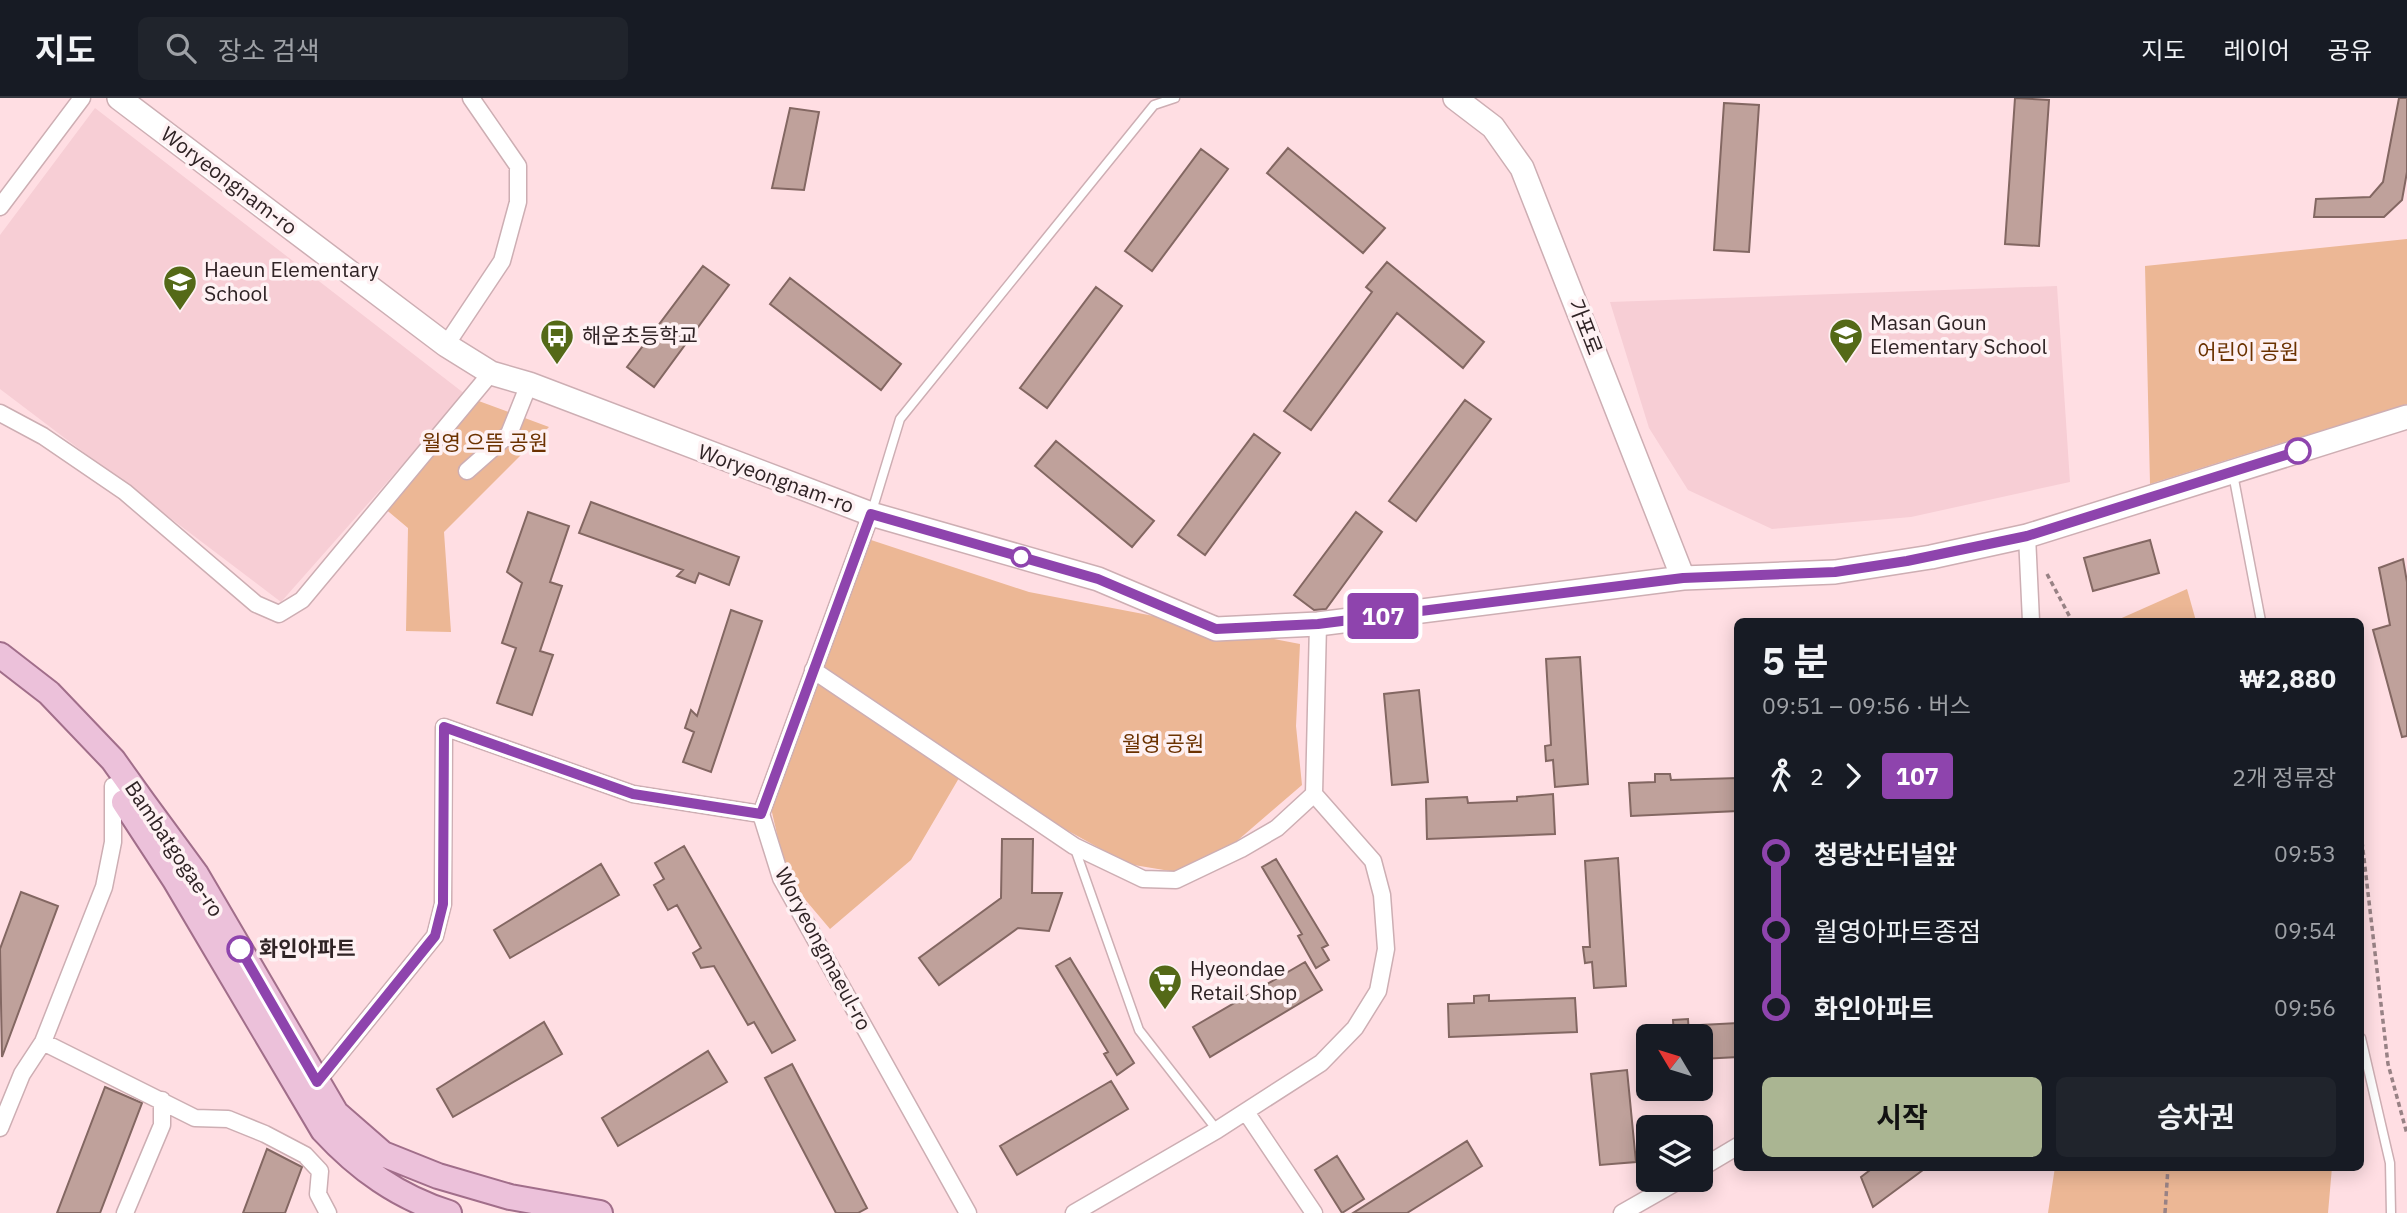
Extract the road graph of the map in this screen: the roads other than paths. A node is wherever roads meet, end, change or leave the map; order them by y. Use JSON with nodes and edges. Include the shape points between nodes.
{"nodes":[{"id":1,"x":82,"y":98,"type":"edge"},
{"id":2,"x":119,"y":98,"type":"edge"},
{"id":3,"x":471,"y":98,"type":"edge"},
{"id":4,"x":1175,"y":98,"type":"edge"},
{"id":5,"x":1455,"y":98,"type":"edge"},
{"id":6,"x":0,"y":207,"type":"edge"},
{"id":7,"x":446,"y":345,"type":"junction"},
{"id":8,"x":491,"y":373,"type":"junction"},
{"id":9,"x":529,"y":384,"type":"junction"},
{"id":10,"x":0,"y":413,"type":"edge"},
{"id":11,"x":2403,"y":415,"type":"edge"},
{"id":12,"x":467,"y":471,"type":"dead end"},
{"id":13,"x":2233,"y":471,"type":"junction"},
{"id":14,"x":871,"y":514,"type":"junction"},
{"id":15,"x":2027,"y":536,"type":"junction"},
{"id":16,"x":1683,"y":578,"type":"junction"},
{"id":17,"x":2031,"y":618,"type":"edge"},
{"id":18,"x":2260,"y":618,"type":"edge"},
{"id":19,"x":1318,"y":624,"type":"junction"},
{"id":20,"x":0,"y":655,"type":"edge"},
{"id":21,"x":0,"y":668,"type":"edge"},
{"id":22,"x":813,"y":670,"type":"junction"},
{"id":23,"x":113,"y":786,"type":"junction"},
{"id":24,"x":1314,"y":794,"type":"junction"},
{"id":25,"x":761,"y":814,"type":"junction"},
{"id":26,"x":1074,"y":846,"type":"junction"},
{"id":27,"x":43,"y":1042,"type":"junction"},
{"id":28,"x":2364,"y":1051,"type":"edge"},
{"id":29,"x":317,"y":1082,"type":"junction"},
{"id":30,"x":6,"y":1093,"type":"edge"},
{"id":31,"x":162,"y":1100,"type":"junction"},
{"id":32,"x":1246,"y":1112,"type":"junction"},
{"id":33,"x":0,"y":1128,"type":"edge"},
{"id":34,"x":1217,"y":1130,"type":"junction"},
{"id":35,"x":1734,"y":1148,"type":"edge"},
{"id":36,"x":1713,"y":1161,"type":"edge"},
{"id":37,"x":1659,"y":1192,"type":"edge"},
{"id":38,"x":125,"y":1213,"type":"edge"},
{"id":39,"x":328,"y":1213,"type":"edge"},
{"id":40,"x":449,"y":1213,"type":"edge"},
{"id":41,"x":600,"y":1213,"type":"edge"},
{"id":42,"x":968,"y":1213,"type":"edge"},
{"id":43,"x":1073,"y":1213,"type":"edge"},
{"id":44,"x":1314,"y":1213,"type":"edge"},
{"id":45,"x":1622,"y":1213,"type":"edge"},
{"id":46,"x":2391,"y":1213,"type":"edge"}],
"edges":[{"from":1,"to":6,"type":"street"},
{"from":2,"to":7,"type":"main road","name":"Woryeongnam-ro"},
{"from":3,"to":7,"type":"street","via":[[518,166],[518,202],[502,261]]},
{"from":4,"to":14,"type":"lane","via":[[1154,105],[900,419]]},
{"from":5,"to":16,"type":"main road","name":"가포로","via":[[1493,127],[1522,168]]},
{"from":7,"to":8,"type":"main road","name":"Woryeongnam-ro"},
{"from":8,"to":9,"type":"main road","name":"Woryeongnam-ro"},
{"from":8,"to":10,"type":"street","via":[[302,600],[279,614],[256,604],[125,492],[43,436]]},
{"from":9,"to":12,"type":"street","via":[[509,433]]},
{"from":9,"to":14,"type":"main road","name":"Woryeongnam-ro"},
{"from":11,"to":13,"type":"main road","name":"Woryeongnam-ro"},
{"from":13,"to":15,"type":"main road","name":"Woryeongnam-ro"},
{"from":13,"to":18,"type":"lane"},
{"from":14,"to":19,"type":"main road","name":"Woryeongnam-ro","via":[[1098,579],[1216,629]]},
{"from":14,"to":22,"type":"street"},
{"from":15,"to":16,"type":"main road","name":"Woryeongnam-ro","via":[[1835,572]]},
{"from":15,"to":17,"type":"street"},
{"from":16,"to":19,"type":"main road","name":"Woryeongnam-ro"},
{"from":19,"to":24,"type":"street"},
{"from":20,"to":29,"type":"main road","name":"Bambatgogae-ro","via":[[49,693],[120,771],[196,874]]},
{"from":21,"to":23,"type":"main road","name":"Bambatgogae-ro","via":[[66,730]]},
{"from":22,"to":25,"type":"street"},
{"from":22,"to":26,"type":"street"},
{"from":23,"to":27,"type":"street","via":[[113,842],[104,887]]},
{"from":23,"to":40,"type":"main road","name":"Bambatgogae-ro","via":[[175,880],[323,1130],[379,1181]]},
{"from":24,"to":26,"type":"street","via":[[1277,828],[1176,880],[1143,878]]},
{"from":24,"to":32,"type":"street","via":[[1373,861],[1382,895],[1386,949],[1378,991],[1355,1028],[1321,1063]]},
{"from":25,"to":29,"type":"street","via":[[633,794],[444,727],[443,904],[435,936]]},
{"from":25,"to":42,"type":"street","name":"Woryeongmaeul-ro","via":[[781,878]]},
{"from":26,"to":34,"type":"lane","via":[[1139,1030]]},
{"from":27,"to":30,"type":"street"},
{"from":27,"to":31,"type":"street"},
{"from":28,"to":46,"type":"lane","via":[[2390,1163]]},
{"from":29,"to":41,"type":"main road","name":"Bambatgogae-ro","via":[[337,1113],[383,1154],[510,1197]]},
{"from":30,"to":33,"type":"street"},
{"from":31,"to":38,"type":"street","via":[[162,1125]]},
{"from":31,"to":39,"type":"street","via":[[195,1118],[228,1119],[305,1155],[320,1171],[318,1194]]},
{"from":32,"to":34,"type":"street"},
{"from":32,"to":44,"type":"street"},
{"from":34,"to":43,"type":"street"},
{"from":35,"to":36,"type":"street"},
{"from":37,"to":45,"type":"street"}]}
